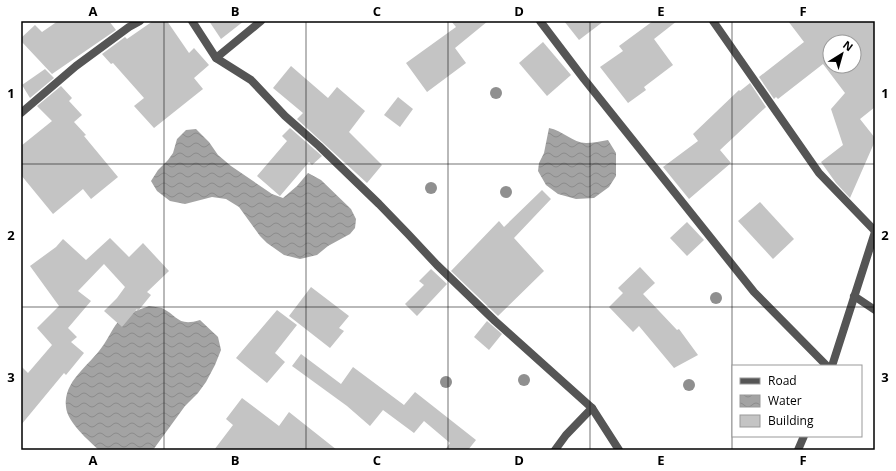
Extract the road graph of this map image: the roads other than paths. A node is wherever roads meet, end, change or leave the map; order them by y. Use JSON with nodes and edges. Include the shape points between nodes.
{"nodes":[{"id":1,"x":140,"y":21,"type":"edge"},
{"id":2,"x":192,"y":21,"type":"edge"},
{"id":3,"x":261,"y":21,"type":"edge"},
{"id":4,"x":540,"y":21,"type":"edge"},
{"id":5,"x":713,"y":21,"type":"edge"},
{"id":6,"x":216,"y":58,"type":"junction"},
{"id":7,"x":21,"y":113,"type":"edge"},
{"id":8,"x":875,"y":232,"type":"edge"},
{"id":9,"x":854,"y":296,"type":"junction"},
{"id":10,"x":875,"y":310,"type":"edge"},
{"id":11,"x":826,"y":365,"type":"edge"},
{"id":12,"x":832,"y":365,"type":"edge"},
{"id":13,"x":592,"y":408,"type":"junction"},
{"id":14,"x":804,"y":437,"type":"edge"},
{"id":15,"x":555,"y":450,"type":"edge"},
{"id":16,"x":619,"y":450,"type":"edge"},
{"id":17,"x":798,"y":450,"type":"edge"}],
"edges":[{"from":1,"to":7,"type":"street","via":[[76,66]]},
{"from":2,"to":6,"type":"street"},
{"from":3,"to":6,"type":"street"},
{"from":4,"to":11,"type":"street","via":[[754,292]]},
{"from":5,"to":8,"type":"street","via":[[819,173]]},
{"from":6,"to":13,"type":"street","via":[[251,80],[285,116],[379,204],[436,265]]},
{"from":8,"to":9,"type":"street"},
{"from":9,"to":10,"type":"street"},
{"from":9,"to":12,"type":"street"},
{"from":13,"to":15,"type":"street"},
{"from":13,"to":16,"type":"street"},
{"from":14,"to":17,"type":"street"}]}
